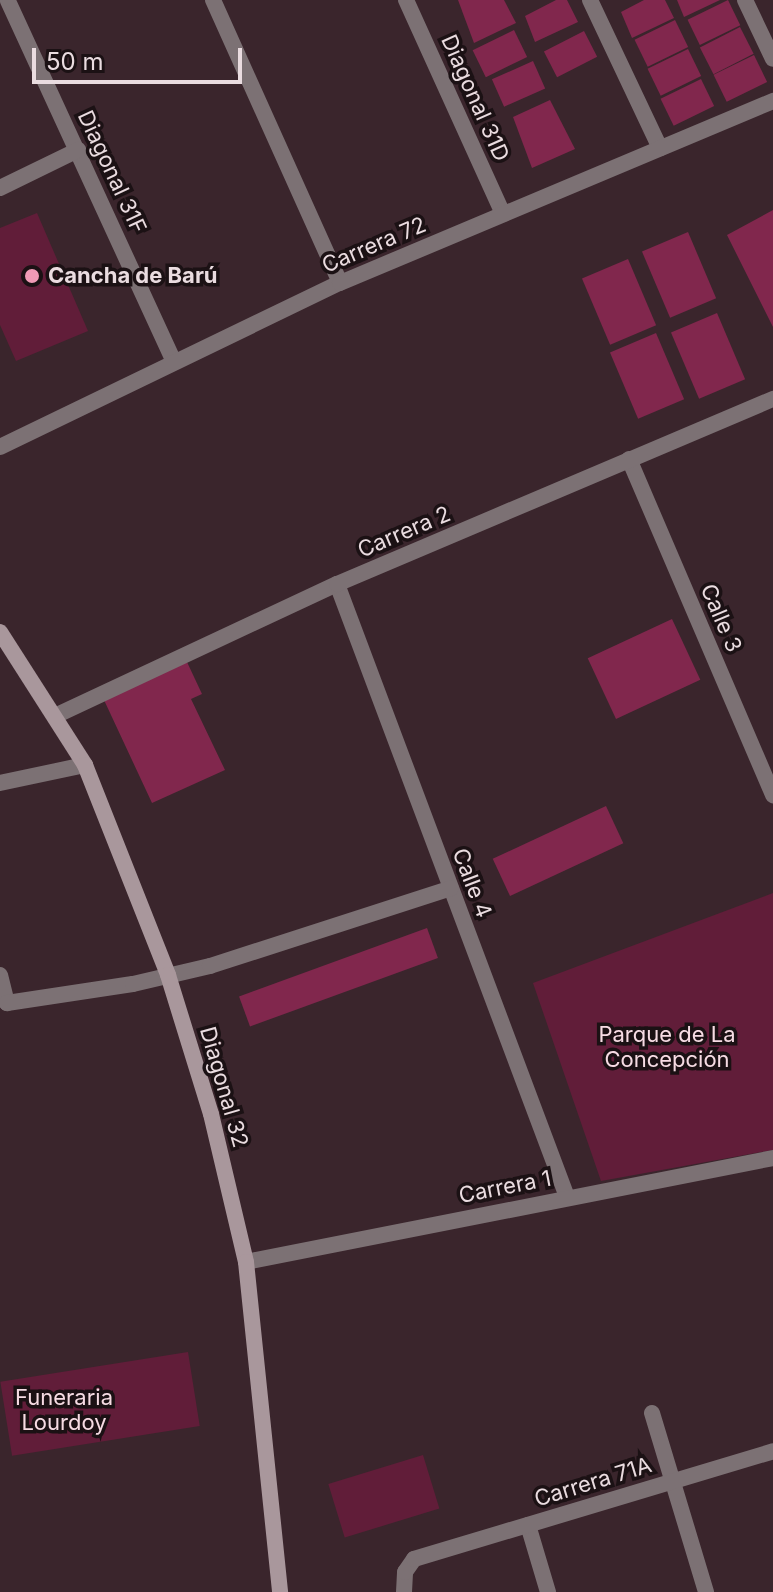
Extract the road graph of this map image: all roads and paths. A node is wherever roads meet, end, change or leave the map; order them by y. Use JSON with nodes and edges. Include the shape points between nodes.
{"nodes":[{"id":1,"x":8,"y":0,"type":"edge"},
{"id":2,"x":213,"y":0,"type":"edge"},
{"id":3,"x":406,"y":0,"type":"edge"},
{"id":4,"x":590,"y":0,"type":"edge"},
{"id":5,"x":745,"y":0,"type":"edge"},
{"id":6,"x":0,"y":4,"type":"edge"},
{"id":7,"x":773,"y":59,"type":"edge"},
{"id":8,"x":773,"y":101,"type":"edge"},
{"id":9,"x":660,"y":148,"type":"junction"},
{"id":10,"x":78,"y":150,"type":"junction"},
{"id":11,"x":0,"y":188,"type":"edge"},
{"id":12,"x":503,"y":214,"type":"junction"},
{"id":13,"x":340,"y":283,"type":"junction"},
{"id":14,"x":174,"y":362,"type":"junction"},
{"id":15,"x":773,"y":399,"type":"edge"},
{"id":16,"x":0,"y":447,"type":"edge"},
{"id":17,"x":629,"y":459,"type":"junction"},
{"id":18,"x":337,"y":584,"type":"junction"},
{"id":19,"x":0,"y":632,"type":"edge"},
{"id":20,"x":57,"y":715,"type":"junction"},
{"id":21,"x":85,"y":765,"type":"junction"},
{"id":22,"x":0,"y":783,"type":"edge"},
{"id":23,"x":773,"y":795,"type":"edge"},
{"id":24,"x":451,"y":888,"type":"junction"},
{"id":25,"x":0,"y":975,"type":"edge"},
{"id":26,"x":168,"y":975,"type":"junction"},
{"id":27,"x":4,"y":1004,"type":"edge"},
{"id":28,"x":773,"y":1158,"type":"edge"},
{"id":29,"x":567,"y":1197,"type":"junction"},
{"id":30,"x":246,"y":1262,"type":"junction"},
{"id":31,"x":652,"y":1413,"type":"dead end"},
{"id":32,"x":773,"y":1451,"type":"edge"},
{"id":33,"x":672,"y":1481,"type":"junction"},
{"id":34,"x":528,"y":1525,"type":"junction"},
{"id":35,"x":280,"y":1592,"type":"edge"},
{"id":36,"x":404,"y":1592,"type":"edge"},
{"id":37,"x":548,"y":1592,"type":"edge"},
{"id":38,"x":706,"y":1592,"type":"edge"}],
"edges":[{"from":1,"to":6,"type":"street"},
{"from":1,"to":10,"type":"street","name":"Diagonal 31F"},
{"from":2,"to":13,"type":"street"},
{"from":3,"to":12,"type":"street","name":"Diagonal 31D"},
{"from":4,"to":9,"type":"street"},
{"from":5,"to":7,"type":"street"},
{"from":8,"to":9,"type":"street","name":"Carrera 72"},
{"from":9,"to":12,"type":"street","name":"Carrera 72"},
{"from":10,"to":11,"type":"street"},
{"from":10,"to":14,"type":"street","name":"Diagonal 31F"},
{"from":12,"to":13,"type":"street","name":"Carrera 72"},
{"from":13,"to":14,"type":"street","name":"Carrera 72"},
{"from":14,"to":16,"type":"street","name":"Carrera 72"},
{"from":15,"to":17,"type":"street","name":"Carrera 2"},
{"from":17,"to":18,"type":"street","name":"Carrera 2"},
{"from":17,"to":23,"type":"street","name":"Calle 3"},
{"from":18,"to":20,"type":"street","name":"Carrera 2"},
{"from":18,"to":24,"type":"street","name":"Calle 4"},
{"from":19,"to":20,"type":"street","name":"Diagonal 32"},
{"from":20,"to":21,"type":"street","name":"Diagonal 32"},
{"from":21,"to":22,"type":"street"},
{"from":21,"to":26,"type":"street","name":"Diagonal 32"},
{"from":24,"to":26,"type":"street"},
{"from":24,"to":29,"type":"street","name":"Calle 4"},
{"from":25,"to":27,"type":"street"},
{"from":26,"to":27,"type":"street"},
{"from":26,"to":30,"type":"street","name":"Diagonal 32","via":[[211,1114]]},
{"from":28,"to":29,"type":"street","name":"Carrera 1"},
{"from":29,"to":30,"type":"street","name":"Carrera 1"},
{"from":30,"to":35,"type":"street","name":"Diagonal 32"},
{"from":31,"to":33,"type":"street"},
{"from":32,"to":33,"type":"street","name":"Carrera 71A"},
{"from":33,"to":34,"type":"street","name":"Carrera 71A"},
{"from":33,"to":38,"type":"street"},
{"from":34,"to":36,"type":"street","name":"Carrera 71A","via":[[426,1554],[408,1565]]},
{"from":34,"to":37,"type":"street"}]}
